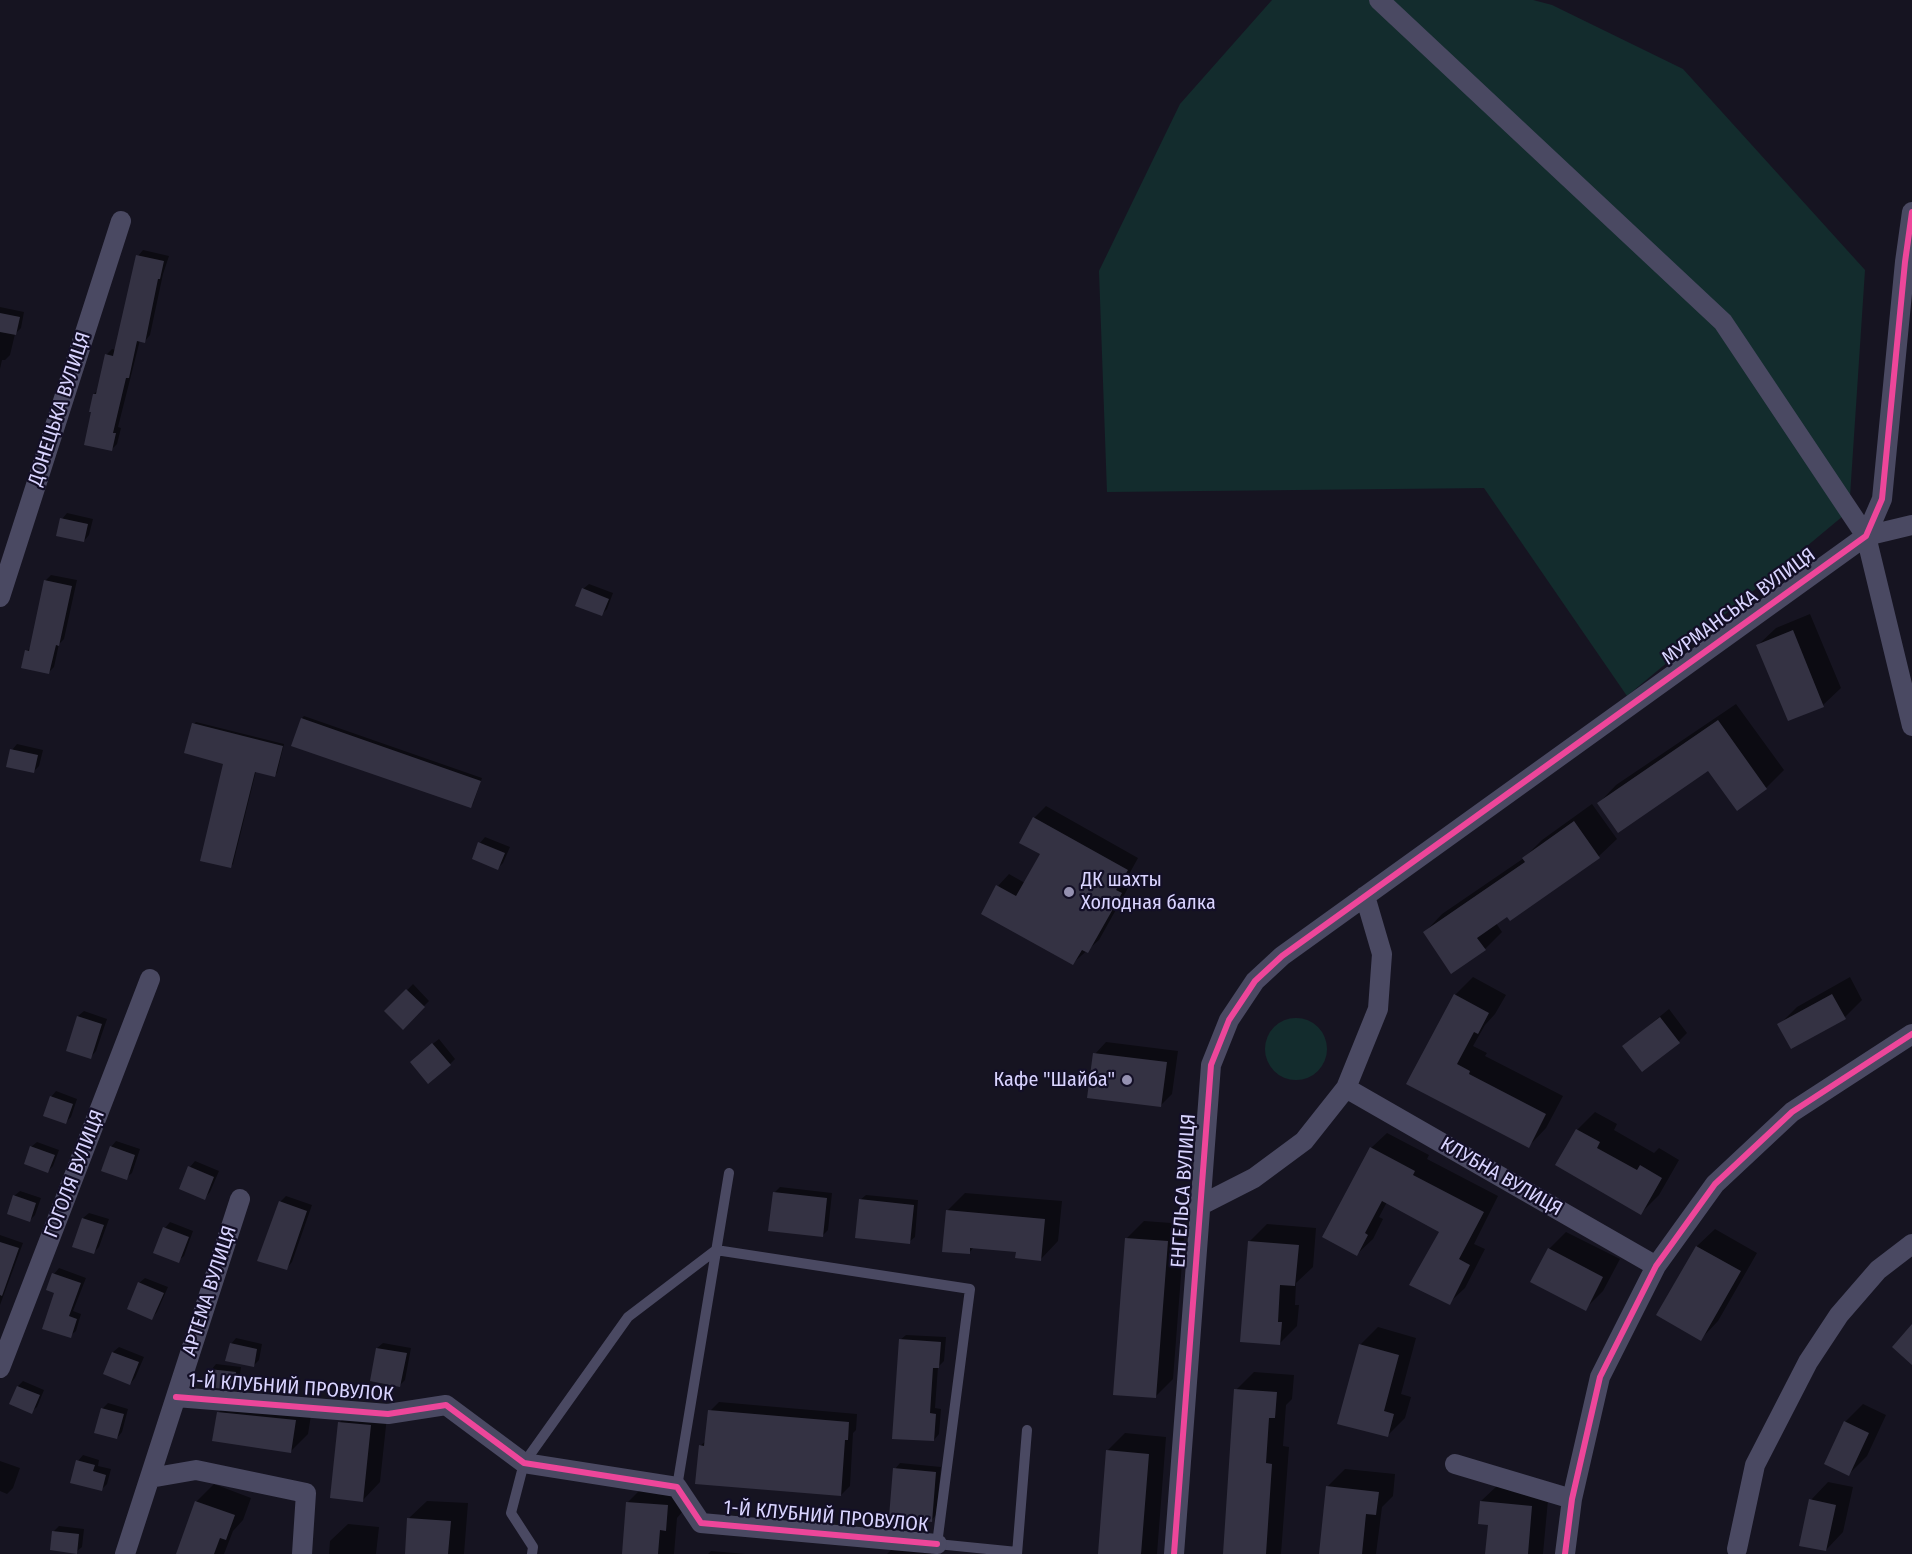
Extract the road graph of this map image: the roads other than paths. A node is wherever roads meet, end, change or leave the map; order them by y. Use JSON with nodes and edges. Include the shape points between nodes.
{"nodes":[{"id":1,"x":1379,"y":0,"type":"edge"},
{"id":2,"x":1912,"y":212,"type":"edge"},
{"id":3,"x":121,"y":221,"type":"dead end"},
{"id":4,"x":1908,"y":263,"type":"edge"},
{"id":5,"x":1912,"y":525,"type":"edge"},
{"id":6,"x":1866,"y":536,"type":"junction"},
{"id":7,"x":0,"y":597,"type":"edge"},
{"id":8,"x":1912,"y":726,"type":"edge"},
{"id":9,"x":1365,"y":896,"type":"junction"},
{"id":10,"x":150,"y":979,"type":"dead end"},
{"id":11,"x":1912,"y":1034,"type":"edge"},
{"id":12,"x":1346,"y":1088,"type":"junction"},
{"id":13,"x":729,"y":1173,"type":"dead end"},
{"id":14,"x":240,"y":1199,"type":"dead end"},
{"id":15,"x":1199,"y":1206,"type":"junction"},
{"id":16,"x":1912,"y":1244,"type":"edge"},
{"id":17,"x":716,"y":1250,"type":"junction"},
{"id":18,"x":1656,"y":1266,"type":"junction"},
{"id":19,"x":0,"y":1368,"type":"edge"},
{"id":20,"x":176,"y":1397,"type":"junction"},
{"id":21,"x":1027,"y":1430,"type":"dead end"},
{"id":22,"x":524,"y":1463,"type":"junction"},
{"id":23,"x":1455,"y":1464,"type":"dead end"},
{"id":24,"x":150,"y":1478,"type":"junction"},
{"id":25,"x":677,"y":1487,"type":"junction"},
{"id":26,"x":1572,"y":1499,"type":"junction"},
{"id":27,"x":937,"y":1544,"type":"junction"},
{"id":28,"x":1737,"y":1549,"type":"dead end"},
{"id":29,"x":1017,"y":1553,"type":"edge"},
{"id":30,"x":125,"y":1554,"type":"edge"},
{"id":31,"x":302,"y":1554,"type":"edge"},
{"id":32,"x":532,"y":1554,"type":"edge"},
{"id":33,"x":1174,"y":1554,"type":"edge"},
{"id":34,"x":1565,"y":1554,"type":"edge"}],
"edges":[{"from":1,"to":6,"type":"street","via":[[1723,322]]},
{"from":2,"to":4,"type":"street"},
{"from":3,"to":7,"type":"street","name":"ДОНЕЦЬКА ВУЛИЦЯ"},
{"from":4,"to":6,"type":"street","via":[[1882,499]]},
{"from":5,"to":6,"type":"street"},
{"from":6,"to":8,"type":"street"},
{"from":6,"to":9,"type":"street","name":"МУРМАНСЬКА ВУЛИЦЯ"},
{"from":9,"to":12,"type":"street","via":[[1382,954],[1378,1009]]},
{"from":9,"to":15,"type":"street","name":"ЕНГЕЛЬСА ВУЛИЦЯ","via":[[1282,956],[1256,981],[1229,1020],[1210,1065]]},
{"from":10,"to":19,"type":"street","name":"ГОГОЛЯ ВУЛИЦЯ"},
{"from":11,"to":18,"type":"street","via":[[1792,1112],[1715,1184]]},
{"from":12,"to":15,"type":"street","via":[[1304,1141],[1254,1178]]},
{"from":12,"to":18,"type":"street","name":"КЛУБНА ВУЛИЦЯ"},
{"from":13,"to":17,"type":"lane"},
{"from":14,"to":20,"type":"street","name":"АРТЕМА ВУЛИЦЯ"},
{"from":15,"to":33,"type":"street","name":"ЕНГЕЛЬСА ВУЛИЦЯ"},
{"from":16,"to":28,"type":"street","via":[[1862,1288],[1808,1362],[1755,1465]]},
{"from":17,"to":22,"type":"lane","via":[[628,1317]]},
{"from":17,"to":25,"type":"lane"},
{"from":17,"to":27,"type":"lane","via":[[970,1289]]},
{"from":18,"to":26,"type":"street","via":[[1600,1377]]},
{"from":20,"to":22,"type":"street","name":"1-Й КЛУБНИЙ ПРОВУЛОК","via":[[388,1414],[446,1405]]},
{"from":20,"to":24,"type":"street","name":"АРТЕМА ВУЛИЦЯ"},
{"from":21,"to":29,"type":"lane"},
{"from":22,"to":25,"type":"street","name":"1-Й КЛУБНИЙ ПРОВУЛОК"},
{"from":22,"to":32,"type":"lane","via":[[511,1514],[533,1547]]},
{"from":23,"to":26,"type":"street"},
{"from":24,"to":30,"type":"street","name":"АРТЕМА ВУЛИЦЯ"},
{"from":24,"to":31,"type":"street","via":[[196,1470],[306,1493]]},
{"from":25,"to":27,"type":"street","name":"1-Й КЛУБНИЙ ПРОВУЛОК","via":[[701,1522]]},
{"from":26,"to":34,"type":"street"},
{"from":27,"to":29,"type":"lane"}]}
